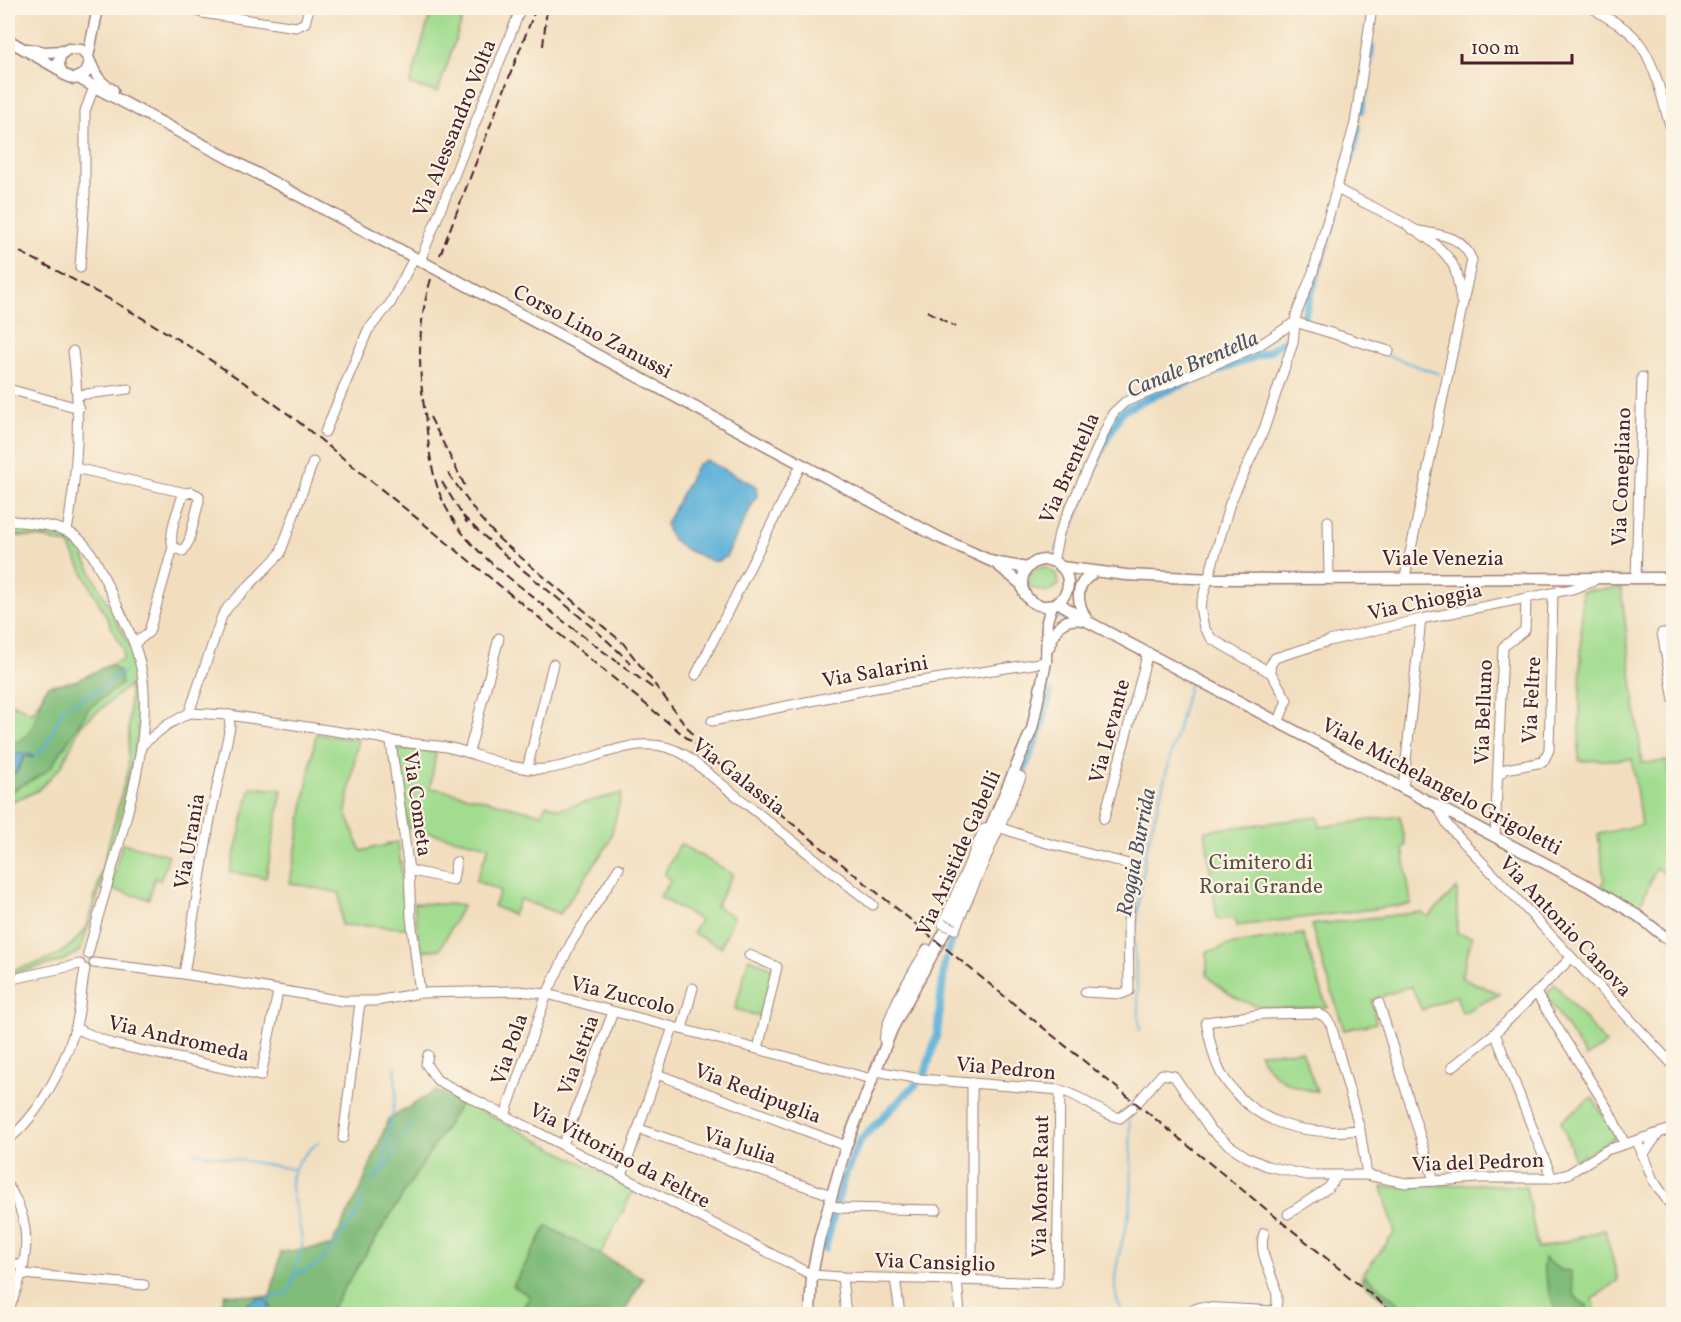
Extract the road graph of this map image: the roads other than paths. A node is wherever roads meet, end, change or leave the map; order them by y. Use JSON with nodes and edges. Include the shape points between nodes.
{"nodes":[{"id":1,"x":192,"y":8,"type":"edge"},
{"id":2,"x":309,"y":8,"type":"edge"},
{"id":3,"x":521,"y":8,"type":"edge"},
{"id":4,"x":1372,"y":8,"type":"edge"},
{"id":5,"x":1593,"y":8,"type":"edge"},
{"id":6,"x":97,"y":11,"type":"edge"},
{"id":7,"x":8,"y":40,"type":"edge"},
{"id":8,"x":21,"y":48,"type":"junction"},
{"id":9,"x":68,"y":49,"type":"junction"},
{"id":10,"x":89,"y":60,"type":"junction"},
{"id":11,"x":60,"y":70,"type":"junction"},
{"id":12,"x":78,"y":78,"type":"junction"},
{"id":13,"x":94,"y":87,"type":"junction"},
{"id":14,"x":176,"y":131,"type":"junction"},
{"id":15,"x":1674,"y":137,"type":"edge"},
{"id":16,"x":1337,"y":189,"type":"junction"},
{"id":17,"x":1412,"y":229,"type":"junction"},
{"id":18,"x":1442,"y":236,"type":"junction"},
{"id":19,"x":1437,"y":246,"type":"junction"},
{"id":20,"x":417,"y":260,"type":"junction"},
{"id":21,"x":80,"y":268,"type":"dead end"},
{"id":22,"x":1461,"y":304,"type":"junction"},
{"id":23,"x":1300,"y":324,"type":"junction"},
{"id":24,"x":73,"y":351,"type":"dead end"},
{"id":25,"x":1389,"y":351,"type":"dead end"},
{"id":26,"x":1642,"y":377,"type":"dead end"},
{"id":27,"x":8,"y":389,"type":"edge"},
{"id":28,"x":128,"y":389,"type":"dead end"},
{"id":29,"x":78,"y":395,"type":"junction"},
{"id":30,"x":79,"y":408,"type":"junction"},
{"id":31,"x":325,"y":432,"type":"dead end"},
{"id":32,"x":313,"y":462,"type":"dead end"},
{"id":33,"x":801,"y":465,"type":"junction"},
{"id":34,"x":75,"y":468,"type":"junction"},
{"id":35,"x":186,"y":493,"type":"junction"},
{"id":36,"x":8,"y":520,"type":"edge"},
{"id":37,"x":1328,"y":521,"type":"dead end"},
{"id":38,"x":67,"y":531,"type":"junction"},
{"id":39,"x":173,"y":547,"type":"junction"},
{"id":40,"x":993,"y":562,"type":"junction"},
{"id":41,"x":1057,"y":565,"type":"junction"},
{"id":42,"x":1027,"y":568,"type":"junction"},
{"id":43,"x":1112,"y":573,"type":"junction"},
{"id":44,"x":1091,"y":575,"type":"junction"},
{"id":45,"x":1405,"y":577,"type":"junction"},
{"id":46,"x":1598,"y":577,"type":"junction"},
{"id":47,"x":1211,"y":578,"type":"junction"},
{"id":48,"x":1329,"y":578,"type":"junction"},
{"id":49,"x":1636,"y":578,"type":"junction"},
{"id":50,"x":1674,"y":578,"type":"edge"},
{"id":51,"x":1022,"y":585,"type":"junction"},
{"id":52,"x":1067,"y":588,"type":"junction"},
{"id":53,"x":1553,"y":593,"type":"junction"},
{"id":54,"x":1526,"y":599,"type":"junction"},
{"id":55,"x":1055,"y":603,"type":"junction"},
{"id":56,"x":1034,"y":604,"type":"junction"},
{"id":57,"x":1421,"y":619,"type":"junction"},
{"id":58,"x":1087,"y":620,"type":"junction"},
{"id":59,"x":1046,"y":633,"type":"junction"},
{"id":60,"x":1674,"y":634,"type":"edge"},
{"id":61,"x":500,"y":638,"type":"dead end"},
{"id":62,"x":135,"y":643,"type":"junction"},
{"id":63,"x":1148,"y":652,"type":"junction"},
{"id":64,"x":1046,"y":659,"type":"junction"},
{"id":65,"x":553,"y":664,"type":"dead end"},
{"id":66,"x":1271,"y":673,"type":"junction"},
{"id":67,"x":696,"y":675,"type":"dead end"},
{"id":68,"x":1674,"y":700,"type":"edge"},
{"id":69,"x":189,"y":713,"type":"junction"},
{"id":70,"x":229,"y":715,"type":"junction"},
{"id":71,"x":712,"y":721,"type":"dead end"},
{"id":72,"x":1279,"y":722,"type":"junction"},
{"id":73,"x":391,"y":743,"type":"junction"},
{"id":74,"x":142,"y":745,"type":"junction"},
{"id":75,"x":469,"y":752,"type":"junction"},
{"id":76,"x":527,"y":769,"type":"junction"},
{"id":77,"x":1499,"y":775,"type":"junction"},
{"id":78,"x":1403,"y":789,"type":"junction"},
{"id":79,"x":1437,"y":806,"type":"junction"},
{"id":80,"x":1104,"y":819,"type":"dead end"},
{"id":81,"x":994,"y":829,"type":"junction"},
{"id":82,"x":1495,"y":837,"type":"junction"},
{"id":83,"x":456,"y":862,"type":"dead end"},
{"id":84,"x":619,"y":868,"type":"dead end"},
{"id":85,"x":409,"y":870,"type":"junction"},
{"id":86,"x":873,"y":905,"type":"dead end"},
{"id":87,"x":1674,"y":944,"type":"edge"},
{"id":88,"x":927,"y":949,"type":"dead end"},
{"id":89,"x":749,"y":955,"type":"dead end"},
{"id":90,"x":1571,"y":958,"type":"junction"},
{"id":91,"x":91,"y":959,"type":"junction"},
{"id":92,"x":82,"y":967,"type":"junction"},
{"id":93,"x":184,"y":974,"type":"junction"},
{"id":94,"x":8,"y":980,"type":"edge"},
{"id":95,"x":693,"y":988,"type":"dead end"},
{"id":96,"x":278,"y":992,"type":"junction"},
{"id":97,"x":1085,"y":992,"type":"dead end"},
{"id":98,"x":420,"y":993,"type":"junction"},
{"id":99,"x":1536,"y":993,"type":"junction"},
{"id":100,"x":547,"y":994,"type":"junction"},
{"id":101,"x":360,"y":1002,"type":"junction"},
{"id":102,"x":1379,"y":1003,"type":"dead end"},
{"id":103,"x":613,"y":1012,"type":"junction"},
{"id":104,"x":75,"y":1028,"type":"junction"},
{"id":105,"x":677,"y":1028,"type":"junction"},
{"id":106,"x":1494,"y":1033,"type":"junction"},
{"id":107,"x":758,"y":1049,"type":"junction"},
{"id":108,"x":428,"y":1055,"type":"dead end"},
{"id":109,"x":881,"y":1057,"type":"junction"},
{"id":110,"x":1674,"y":1066,"type":"edge"},
{"id":111,"x":1452,"y":1067,"type":"dead end"},
{"id":112,"x":657,"y":1074,"type":"junction"},
{"id":113,"x":874,"y":1075,"type":"junction"},
{"id":114,"x":972,"y":1083,"type":"junction"},
{"id":115,"x":1060,"y":1090,"type":"junction"},
{"id":116,"x":506,"y":1115,"type":"junction"},
{"id":117,"x":1674,"y":1128,"type":"edge"},
{"id":118,"x":639,"y":1129,"type":"junction"},
{"id":119,"x":1360,"y":1130,"type":"junction"},
{"id":120,"x":1659,"y":1133,"type":"junction"},
{"id":121,"x":343,"y":1138,"type":"dead end"},
{"id":122,"x":8,"y":1140,"type":"edge"},
{"id":123,"x":1636,"y":1141,"type":"junction"},
{"id":124,"x":1625,"y":1144,"type":"junction"},
{"id":125,"x":564,"y":1145,"type":"junction"},
{"id":126,"x":846,"y":1146,"type":"junction"},
{"id":127,"x":1642,"y":1156,"type":"junction"},
{"id":128,"x":1338,"y":1174,"type":"junction"},
{"id":129,"x":1367,"y":1175,"type":"junction"},
{"id":130,"x":622,"y":1176,"type":"junction"},
{"id":131,"x":1552,"y":1178,"type":"junction"},
{"id":132,"x":1434,"y":1181,"type":"junction"},
{"id":133,"x":8,"y":1186,"type":"edge"},
{"id":134,"x":833,"y":1204,"type":"junction"},
{"id":135,"x":937,"y":1210,"type":"dead end"},
{"id":136,"x":1674,"y":1210,"type":"edge"},
{"id":137,"x":1287,"y":1214,"type":"dead end"},
{"id":138,"x":1264,"y":1233,"type":"dead end"},
{"id":139,"x":8,"y":1262,"type":"edge"},
{"id":140,"x":24,"y":1270,"type":"junction"},
{"id":141,"x":812,"y":1275,"type":"junction"},
{"id":142,"x":842,"y":1277,"type":"junction"},
{"id":143,"x":895,"y":1278,"type":"junction"},
{"id":144,"x":957,"y":1279,"type":"junction"},
{"id":145,"x":972,"y":1280,"type":"junction"},
{"id":146,"x":1057,"y":1283,"type":"joint"},
{"id":147,"x":144,"y":1285,"type":"dead end"},
{"id":148,"x":8,"y":1311,"type":"edge"},
{"id":149,"x":810,"y":1314,"type":"edge"},
{"id":150,"x":846,"y":1314,"type":"edge"},
{"id":151,"x":900,"y":1314,"type":"edge"},
{"id":152,"x":960,"y":1314,"type":"edge"},
{"id":153,"x":1180,"y":1314,"type":"edge"}],
"edges":[{"from":1,"to":2,"type":"street","via":[[202,13],[297,27],[305,23]]},
{"from":3,"to":20,"type":"street","name":"Via Alessandro Volta"},
{"from":4,"to":16,"type":"street","via":[[1356,121]]},
{"from":5,"to":15,"type":"street","via":[[1639,43]]},
{"from":6,"to":9,"type":"main road","via":[[84,36]]},
{"from":6,"to":10,"type":"main road"},
{"from":7,"to":8,"type":"main road"},
{"from":8,"to":9,"type":"main road","via":[[44,52]]},
{"from":8,"to":11,"type":"main road"},
{"from":9,"to":10,"type":"main road","via":[[81,50]]},
{"from":9,"to":11,"type":"main road","via":[[59,58]]},
{"from":10,"to":12,"type":"main road","via":[[86,73]]},
{"from":10,"to":14,"type":"main road","name":"Corso Lino Zanussi","via":[[98,81]]},
{"from":11,"to":12,"type":"main road","via":[[66,76]]},
{"from":12,"to":13,"type":"main road","name":"Corso Lino Zanussi"},
{"from":13,"to":14,"type":"main road","name":"Corso Lino Zanussi"},
{"from":13,"to":21,"type":"street","via":[[85,111]]},
{"from":14,"to":20,"type":"main road","name":"Corso Lino Zanussi"},
{"from":16,"to":17,"type":"street"},
{"from":16,"to":23,"type":"street"},
{"from":17,"to":18,"type":"street"},
{"from":17,"to":19,"type":"street"},
{"from":18,"to":19,"type":"street"},
{"from":18,"to":22,"type":"street","via":[[1466,245],[1472,260]]},
{"from":19,"to":22,"type":"street","via":[[1453,266]]},
{"from":20,"to":31,"type":"street","name":"Via Alessandro Volta","via":[[390,304],[368,330]]},
{"from":20,"to":33,"type":"main road","name":"Corso Lino Zanussi"},
{"from":22,"to":45,"type":"street"},
{"from":23,"to":25,"type":"street"},
{"from":23,"to":41,"type":"street","name":"Via Brentella","via":[[1125,402],[1113,413],[1059,532]]},
{"from":23,"to":47,"type":"street","via":[[1263,432],[1230,503]]},
{"from":24,"to":29,"type":"street"},
{"from":26,"to":49,"type":"street","name":"Via Conegliano"},
{"from":27,"to":30,"type":"street"},
{"from":28,"to":29,"type":"street"},
{"from":29,"to":30,"type":"street"},
{"from":30,"to":34,"type":"street"},
{"from":32,"to":69,"type":"street","via":[[280,554],[222,616]]},
{"from":33,"to":40,"type":"main road","name":"Corso Lino Zanussi"},
{"from":33,"to":67,"type":"street"},
{"from":34,"to":35,"type":"street"},
{"from":34,"to":38,"type":"street"},
{"from":35,"to":39,"type":"street","via":[[178,510]]},
{"from":35,"to":39,"type":"street","via":[[199,496],[198,507],[187,548],[183,551]]},
{"from":36,"to":38,"type":"street"},
{"from":37,"to":48,"type":"street"},
{"from":38,"to":62,"type":"street","via":[[79,538],[92,556]]},
{"from":39,"to":62,"type":"street","via":[[149,632]]},
{"from":40,"to":42,"type":"main road","name":"Corso Lino Zanussi"},
{"from":40,"to":51,"type":"main road","name":"Corso Lino Zanussi"},
{"from":41,"to":42,"type":"main road","via":[[1042,561]]},
{"from":41,"to":43,"type":"main road"},
{"from":41,"to":52,"type":"main road"},
{"from":42,"to":51,"type":"main road"},
{"from":43,"to":44,"type":"main road"},
{"from":43,"to":47,"type":"main road","name":"Viale Venezia"},
{"from":44,"to":52,"type":"main road"},
{"from":44,"to":58,"type":"main road","via":[[1082,581],[1078,593]]},
{"from":45,"to":46,"type":"main road","name":"Viale Venezia"},
{"from":45,"to":48,"type":"main road","name":"Viale Venezia"},
{"from":46,"to":49,"type":"main road","name":"Viale Venezia"},
{"from":46,"to":53,"type":"street","name":"Via Chioggia"},
{"from":47,"to":48,"type":"main road","name":"Viale Venezia"},
{"from":47,"to":66,"type":"street","via":[[1200,607],[1204,628],[1212,639]]},
{"from":49,"to":50,"type":"main road","name":"Viale Venezia"},
{"from":51,"to":56,"type":"main road"},
{"from":52,"to":55,"type":"main road"},
{"from":52,"to":58,"type":"main road","via":[[1074,606]]},
{"from":53,"to":54,"type":"street","name":"Via Chioggia"},
{"from":53,"to":77,"type":"street","name":"Via Feltre","via":[[1549,750],[1543,762],[1506,769]]},
{"from":54,"to":57,"type":"street","name":"Via Chioggia"},
{"from":54,"to":77,"type":"street","name":"Via Belluno","via":[[1525,630],[1503,646]]},
{"from":55,"to":56,"type":"main road"},
{"from":55,"to":58,"type":"main road"},
{"from":55,"to":59,"type":"main road","name":"Via Aristide Gabelli"},
{"from":56,"to":59,"type":"main road","name":"Via Aristide Gabelli"},
{"from":57,"to":66,"type":"street","name":"Via Chioggia","via":[[1275,658]]},
{"from":57,"to":78,"type":"street"},
{"from":58,"to":63,"type":"main road"},
{"from":58,"to":64,"type":"main road","name":"Via Aristide Gabelli","via":[[1063,622],[1052,637]]},
{"from":59,"to":64,"type":"main road","name":"Via Aristide Gabelli"},
{"from":60,"to":68,"type":"street","via":[[1662,633]]},
{"from":61,"to":75,"type":"street"},
{"from":62,"to":74,"type":"street","via":[[142,671]]},
{"from":63,"to":72,"type":"main road","name":"Viale Michelangelo Grigoletti"},
{"from":63,"to":80,"type":"street","name":"Via Levante"},
{"from":64,"to":71,"type":"street","name":"Via Salarini"},
{"from":64,"to":81,"type":"main road","name":"Via Aristide Gabelli","via":[[1032,729]]},
{"from":65,"to":76,"type":"street"},
{"from":66,"to":72,"type":"street","via":[[1287,700]]},
{"from":69,"to":70,"type":"street","name":"Via Galassia"},
{"from":69,"to":74,"type":"street","via":[[167,724]]},
{"from":70,"to":73,"type":"street","name":"Via Galassia","via":[[380,738]]},
{"from":70,"to":93,"type":"street","name":"Via Urania","via":[[230,727]]},
{"from":72,"to":78,"type":"main road","name":"Viale Michelangelo Grigoletti"},
{"from":73,"to":75,"type":"street","name":"Via Galassia"},
{"from":73,"to":85,"type":"street","name":"Via Cometa"},
{"from":74,"to":91,"type":"street"},
{"from":75,"to":76,"type":"street","name":"Via Galassia"},
{"from":76,"to":86,"type":"street","name":"Via Galassia","via":[[574,763],[638,744],[654,742],[674,748]]},
{"from":77,"to":82,"type":"street","name":"Via Belluno"},
{"from":78,"to":79,"type":"main road","name":"Viale Michelangelo Grigoletti"},
{"from":79,"to":82,"type":"main road","name":"Viale Michelangelo Grigoletti"},
{"from":79,"to":90,"type":"street","name":"Via Antonio Canova","via":[[1449,827]]},
{"from":81,"to":81,"type":"street","bridge":true,"via":[[955,929],[943,924],[984,829]]},
{"from":81,"to":97,"type":"street","via":[[1125,863],[1134,872],[1128,923],[1129,991]]},
{"from":81,"to":109,"type":"main road","name":"Via Aristide Gabelli"},
{"from":82,"to":87,"type":"main road","name":"Viale Michelangelo Grigoletti","via":[[1592,888]]},
{"from":83,"to":85,"type":"street","name":"Via Cometa","via":[[453,880]]},
{"from":84,"to":100,"type":"street","name":"Via Pola","via":[[571,943]]},
{"from":85,"to":98,"type":"street","name":"Via Cometa"},
{"from":88,"to":109,"type":"street","name":"Via Aristide Gabelli","via":[[887,1025]]},
{"from":89,"to":107,"type":"street","via":[[777,967]]},
{"from":90,"to":99,"type":"street"},
{"from":90,"to":110,"type":"street","name":"Via Antonio Canova"},
{"from":91,"to":92,"type":"street","via":[[80,957]]},
{"from":91,"to":93,"type":"street","name":"Via Zuccolo"},
{"from":92,"to":94,"type":"street"},
{"from":92,"to":104,"type":"street"},
{"from":93,"to":96,"type":"street","name":"Via Zuccolo"},
{"from":95,"to":105,"type":"street"},
{"from":96,"to":101,"type":"street","name":"Via Zuccolo"},
{"from":96,"to":104,"type":"street","name":"Via Andromeda","via":[[261,1076],[112,1044]]},
{"from":98,"to":100,"type":"street","name":"Via Zuccolo"},
{"from":98,"to":101,"type":"street","name":"Via Zuccolo"},
{"from":99,"to":106,"type":"street"},
{"from":99,"to":124,"type":"street"},
{"from":100,"to":103,"type":"street","name":"Via Zuccolo"},
{"from":100,"to":116,"type":"street","name":"Via Pola"},
{"from":101,"to":121,"type":"street"},
{"from":102,"to":132,"type":"street"},
{"from":103,"to":105,"type":"street","name":"Via Zuccolo"},
{"from":103,"to":125,"type":"street","name":"Via Istria"},
{"from":104,"to":122,"type":"street","via":[[37,1107]]},
{"from":105,"to":107,"type":"street","name":"Via Zuccolo"},
{"from":105,"to":112,"type":"street"},
{"from":106,"to":111,"type":"street"},
{"from":106,"to":131,"type":"street"},
{"from":107,"to":113,"type":"street","name":"Via Zuccolo"},
{"from":108,"to":116,"type":"street","name":"Via Vittorino da Feltre","via":[[426,1064],[437,1080]]},
{"from":109,"to":113,"type":"main road","name":"Via Aristide Gabelli"},
{"from":112,"to":118,"type":"street"},
{"from":112,"to":126,"type":"street","name":"Via Redipuglia"},
{"from":113,"to":114,"type":"street","name":"Via Pedron"},
{"from":113,"to":126,"type":"main road","name":"Via Aristide Gabelli"},
{"from":114,"to":115,"type":"street","name":"Via Pedron"},
{"from":114,"to":145,"type":"street"},
{"from":115,"to":128,"type":"street","name":"Via Pedron","via":[[1075,1093],[1113,1117],[1132,1109],[1156,1077],[1174,1076],[1210,1129],[1247,1157],[1289,1172]]},
{"from":115,"to":146,"type":"street","name":"Via Monte Raut"},
{"from":116,"to":125,"type":"street","name":"Via Vittorino da Feltre"},
{"from":117,"to":120,"type":"street","name":"Via del Pedron"},
{"from":118,"to":130,"type":"street"},
{"from":118,"to":134,"type":"street","name":"Via Julia"},
{"from":119,"to":119,"type":"street","via":[[1331,1025],[1325,1017],[1317,1013],[1264,1014],[1206,1022],[1222,1074],[1262,1114],[1306,1130]]},
{"from":119,"to":129,"type":"street"},
{"from":120,"to":123,"type":"street","name":"Via del Pedron"},
{"from":120,"to":127,"type":"street"},
{"from":123,"to":124,"type":"street","name":"Via del Pedron"},
{"from":123,"to":127,"type":"street"},
{"from":124,"to":131,"type":"street","name":"Via del Pedron","via":[[1607,1150],[1568,1174]]},
{"from":125,"to":130,"type":"street","name":"Via Vittorino da Feltre"},
{"from":126,"to":134,"type":"main road","name":"Via Aristide Gabelli"},
{"from":127,"to":136,"type":"street"},
{"from":128,"to":129,"type":"street","name":"Via del Pedron"},
{"from":128,"to":137,"type":"street","via":[[1328,1188]]},
{"from":129,"to":132,"type":"street","name":"Via del Pedron","via":[[1406,1184]]},
{"from":130,"to":141,"type":"street","name":"Via Vittorino da Feltre"},
{"from":131,"to":132,"type":"street","name":"Via del Pedron"},
{"from":133,"to":140,"type":"street","via":[[23,1214]]},
{"from":134,"to":135,"type":"street","name":"Via Julia"},
{"from":134,"to":141,"type":"main road","name":"Via Aristide Gabelli"},
{"from":138,"to":153,"type":"street","via":[[1260,1245],[1274,1286],[1278,1304],[1275,1311],[1201,1307]]},
{"from":139,"to":140,"type":"street"},
{"from":140,"to":147,"type":"street"},
{"from":140,"to":148,"type":"street"},
{"from":141,"to":142,"type":"street","name":"Via Cansiglio"},
{"from":141,"to":149,"type":"main road","name":"Via Aristide Gabelli"},
{"from":142,"to":143,"type":"street","name":"Via Cansiglio"},
{"from":142,"to":150,"type":"street"},
{"from":143,"to":144,"type":"street","name":"Via Cansiglio"},
{"from":143,"to":151,"type":"street"},
{"from":144,"to":145,"type":"street","name":"Via Cansiglio"},
{"from":144,"to":152,"type":"street"},
{"from":145,"to":146,"type":"street","name":"Via Cansiglio"}]}
